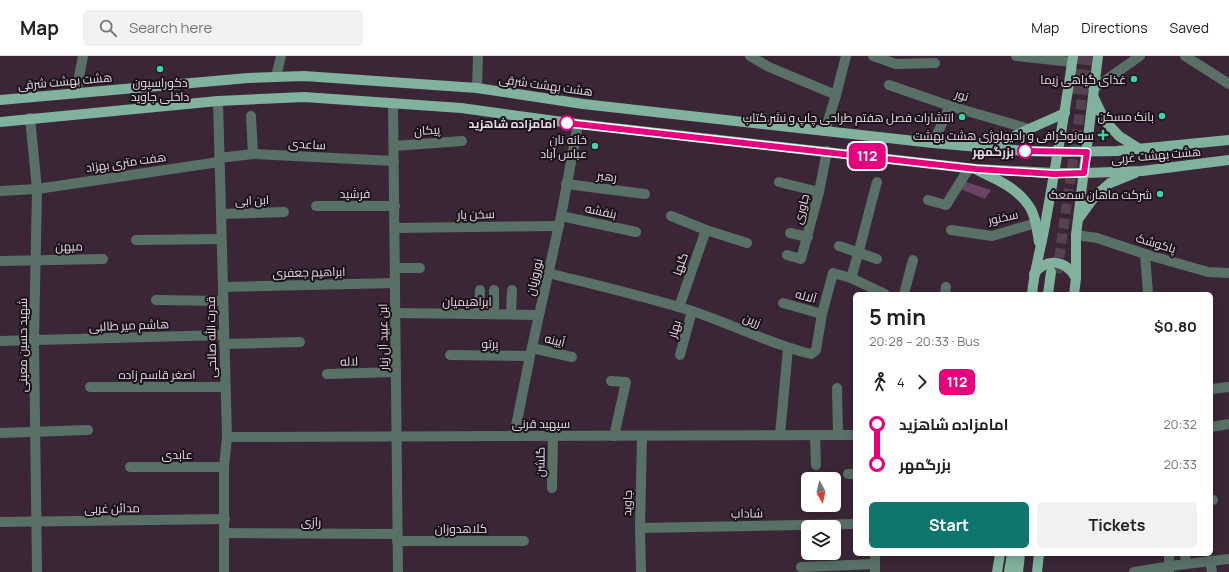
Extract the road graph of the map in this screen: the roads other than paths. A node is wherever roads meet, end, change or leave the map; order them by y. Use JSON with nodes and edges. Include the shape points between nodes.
{"nodes":[{"id":1,"x":82,"y":56,"type":"edge"},
{"id":2,"x":280,"y":56,"type":"edge"},
{"id":3,"x":478,"y":56,"type":"edge"},
{"id":4,"x":750,"y":56,"type":"edge"},
{"id":5,"x":846,"y":56,"type":"edge"},
{"id":6,"x":873,"y":56,"type":"edge"},
{"id":7,"x":1016,"y":56,"type":"edge"},
{"id":8,"x":1098,"y":56,"type":"edge"},
{"id":9,"x":1140,"y":56,"type":"edge"},
{"id":10,"x":1185,"y":56,"type":"edge"},
{"id":11,"x":1072,"y":59,"type":"edge"},
{"id":12,"x":935,"y":63,"type":"dead end"},
{"id":13,"x":276,"y":77,"type":"junction"},
{"id":14,"x":1229,"y":84,"type":"edge"},
{"id":15,"x":889,"y":85,"type":"dead end"},
{"id":16,"x":476,"y":88,"type":"junction"},
{"id":17,"x":1093,"y":92,"type":"junction"},
{"id":18,"x":76,"y":93,"type":"junction"},
{"id":19,"x":836,"y":95,"type":"junction"},
{"id":20,"x":0,"y":100,"type":"edge"},
{"id":21,"x":218,"y":101,"type":"junction"},
{"id":22,"x":393,"y":103,"type":"junction"},
{"id":23,"x":950,"y":106,"type":"junction"},
{"id":24,"x":1065,"y":113,"type":"junction"},
{"id":25,"x":251,"y":116,"type":"dead end"},
{"id":26,"x":30,"y":118,"type":"junction"},
{"id":27,"x":0,"y":122,"type":"edge"},
{"id":28,"x":578,"y":124,"type":"junction"},
{"id":29,"x":1029,"y":129,"type":"junction"},
{"id":30,"x":824,"y":131,"type":"junction"},
{"id":31,"x":1229,"y":140,"type":"edge"},
{"id":32,"x":462,"y":141,"type":"dead end"},
{"id":33,"x":933,"y":143,"type":"junction"},
{"id":34,"x":394,"y":146,"type":"junction"},
{"id":35,"x":990,"y":148,"type":"junction"},
{"id":36,"x":1140,"y":150,"type":"junction"},
{"id":37,"x":828,"y":152,"type":"junction"},
{"id":38,"x":1058,"y":152,"type":"junction"},
{"id":39,"x":1087,"y":152,"type":"junction"},
{"id":40,"x":253,"y":154,"type":"junction"},
{"id":41,"x":219,"y":160,"type":"junction"},
{"id":42,"x":1229,"y":160,"type":"edge"},
{"id":43,"x":394,"y":161,"type":"junction"},
{"id":44,"x":972,"y":168,"type":"junction"},
{"id":45,"x":1142,"y":171,"type":"junction"},
{"id":46,"x":1084,"y":173,"type":"junction"},
{"id":47,"x":1054,"y":174,"type":"junction"},
{"id":48,"x":779,"y":182,"type":"dead end"},
{"id":49,"x":877,"y":182,"type":"dead end"},
{"id":50,"x":566,"y":184,"type":"junction"},
{"id":51,"x":37,"y":189,"type":"junction"},
{"id":52,"x":0,"y":191,"type":"edge"},
{"id":53,"x":819,"y":192,"type":"junction"},
{"id":54,"x":645,"y":194,"type":"dead end"},
{"id":55,"x":928,"y":200,"type":"dead end"},
{"id":56,"x":316,"y":206,"type":"dead end"},
{"id":57,"x":395,"y":206,"type":"junction"},
{"id":58,"x":284,"y":212,"type":"dead end"},
{"id":59,"x":221,"y":214,"type":"junction"},
{"id":60,"x":671,"y":216,"type":"dead end"},
{"id":61,"x":1078,"y":220,"type":"junction"},
{"id":62,"x":560,"y":221,"type":"junction"},
{"id":63,"x":1036,"y":223,"type":"junction"},
{"id":64,"x":394,"y":228,"type":"junction"},
{"id":65,"x":706,"y":230,"type":"junction"},
{"id":66,"x":952,"y":230,"type":"dead end"},
{"id":67,"x":636,"y":232,"type":"dead end"},
{"id":68,"x":790,"y":233,"type":"dead end"},
{"id":69,"x":1076,"y":235,"type":"junction"},
{"id":70,"x":808,"y":237,"type":"junction"},
{"id":71,"x":221,"y":239,"type":"junction"},
{"id":72,"x":136,"y":240,"type":"dead end"},
{"id":73,"x":747,"y":243,"type":"dead end"},
{"id":74,"x":839,"y":246,"type":"dead end"},
{"id":75,"x":859,"y":252,"type":"junction"},
{"id":76,"x":1040,"y":254,"type":"junction"},
{"id":77,"x":1144,"y":254,"type":"junction"},
{"id":78,"x":787,"y":255,"type":"dead end"},
{"id":79,"x":103,"y":259,"type":"dead end"},
{"id":80,"x":877,"y":259,"type":"dead end"},
{"id":81,"x":36,"y":260,"type":"junction"},
{"id":82,"x":913,"y":260,"type":"dead end"},
{"id":83,"x":0,"y":261,"type":"edge"},
{"id":84,"x":395,"y":268,"type":"junction"},
{"id":85,"x":420,"y":268,"type":"dead end"},
{"id":86,"x":548,"y":273,"type":"junction"},
{"id":87,"x":1229,"y":273,"type":"edge"},
{"id":88,"x":1034,"y":275,"type":"junction"},
{"id":89,"x":851,"y":278,"type":"junction"},
{"id":90,"x":1076,"y":278,"type":"junction"},
{"id":91,"x":395,"y":283,"type":"junction"},
{"id":92,"x":223,"y":287,"type":"junction"},
{"id":93,"x":480,"y":290,"type":"dead end"},
{"id":94,"x":494,"y":290,"type":"dead end"},
{"id":95,"x":512,"y":290,"type":"dead end"},
{"id":96,"x":873,"y":292,"type":"edge"},
{"id":97,"x":905,"y":292,"type":"edge"},
{"id":98,"x":1032,"y":292,"type":"edge"},
{"id":99,"x":1049,"y":292,"type":"edge"},
{"id":100,"x":1055,"y":292,"type":"edge"},
{"id":101,"x":1074,"y":292,"type":"edge"},
{"id":102,"x":1148,"y":292,"type":"edge"},
{"id":103,"x":156,"y":300,"type":"dead end"},
{"id":104,"x":223,"y":301,"type":"junction"},
{"id":105,"x":783,"y":303,"type":"dead end"},
{"id":106,"x":679,"y":307,"type":"junction"},
{"id":107,"x":692,"y":311,"type":"junction"},
{"id":108,"x":395,"y":313,"type":"junction"},
{"id":109,"x":480,"y":314,"type":"junction"},
{"id":110,"x":494,"y":314,"type":"junction"},
{"id":111,"x":512,"y":314,"type":"junction"},
{"id":112,"x":539,"y":314,"type":"junction"},
{"id":113,"x":822,"y":314,"type":"junction"},
{"id":114,"x":34,"y":340,"type":"junction"},
{"id":115,"x":224,"y":340,"type":"junction"},
{"id":116,"x":0,"y":341,"type":"edge"},
{"id":117,"x":300,"y":342,"type":"dead end"},
{"id":118,"x":788,"y":348,"type":"junction"},
{"id":119,"x":531,"y":352,"type":"junction"},
{"id":120,"x":450,"y":355,"type":"dead end"},
{"id":121,"x":680,"y":355,"type":"dead end"},
{"id":122,"x":572,"y":357,"type":"dead end"},
{"id":123,"x":396,"y":372,"type":"junction"},
{"id":124,"x":327,"y":374,"type":"dead end"},
{"id":125,"x":611,"y":381,"type":"dead end"},
{"id":126,"x":90,"y":387,"type":"dead end"},
{"id":127,"x":225,"y":387,"type":"junction"},
{"id":128,"x":1229,"y":387,"type":"edge"},
{"id":129,"x":837,"y":388,"type":"dead end"},
{"id":130,"x":1213,"y":389,"type":"edge"},
{"id":131,"x":1229,"y":424,"type":"edge"},
{"id":132,"x":1213,"y":427,"type":"edge"},
{"id":133,"x":88,"y":430,"type":"dead end"},
{"id":134,"x":35,"y":433,"type":"junction"},
{"id":135,"x":0,"y":434,"type":"edge"},
{"id":136,"x":780,"y":435,"type":"junction"},
{"id":137,"x":814,"y":435,"type":"junction"},
{"id":138,"x":838,"y":435,"type":"junction"},
{"id":139,"x":853,"y":435,"type":"edge"},
{"id":140,"x":397,"y":436,"type":"junction"},
{"id":141,"x":514,"y":436,"type":"junction"},
{"id":142,"x":553,"y":436,"type":"junction"},
{"id":143,"x":614,"y":436,"type":"junction"},
{"id":144,"x":642,"y":436,"type":"junction"},
{"id":145,"x":227,"y":437,"type":"junction"},
{"id":146,"x":816,"y":465,"type":"dead end"},
{"id":147,"x":130,"y":467,"type":"dead end"},
{"id":148,"x":224,"y":467,"type":"junction"},
{"id":149,"x":552,"y":488,"type":"dead end"},
{"id":150,"x":225,"y":519,"type":"junction"},
{"id":151,"x":0,"y":522,"type":"edge"},
{"id":152,"x":36,"y":522,"type":"junction"},
{"id":153,"x":853,"y":524,"type":"edge"},
{"id":154,"x":640,"y":528,"type":"junction"},
{"id":155,"x":224,"y":534,"type":"junction"},
{"id":156,"x":397,"y":538,"type":"junction"},
{"id":157,"x":524,"y":541,"type":"dead end"},
{"id":158,"x":1000,"y":556,"type":"edge"},
{"id":159,"x":1012,"y":556,"type":"edge"},
{"id":160,"x":1020,"y":556,"type":"edge"},
{"id":161,"x":1039,"y":556,"type":"edge"},
{"id":162,"x":1169,"y":556,"type":"edge"},
{"id":163,"x":1186,"y":559,"type":"edge"},
{"id":164,"x":1229,"y":559,"type":"edge"},
{"id":165,"x":1210,"y":561,"type":"junction"},
{"id":166,"x":875,"y":563,"type":"edge"},
{"id":167,"x":801,"y":567,"type":"dead end"},
{"id":168,"x":1169,"y":569,"type":"edge"},
{"id":169,"x":37,"y":572,"type":"edge"},
{"id":170,"x":224,"y":572,"type":"edge"},
{"id":171,"x":398,"y":572,"type":"edge"},
{"id":172,"x":641,"y":572,"type":"edge"},
{"id":173,"x":997,"y":572,"type":"edge"},
{"id":174,"x":1009,"y":572,"type":"edge"},
{"id":175,"x":1018,"y":572,"type":"edge"},
{"id":176,"x":1037,"y":572,"type":"edge"},
{"id":177,"x":1134,"y":572,"type":"edge"},
{"id":178,"x":1212,"y":572,"type":"edge"}],
"edges":[{"from":1,"to":18,"type":"street"},
{"from":2,"to":13,"type":"street"},
{"from":3,"to":16,"type":"street"},
{"from":4,"to":19,"type":"street","via":[[769,67]]},
{"from":5,"to":19,"type":"street"},
{"from":6,"to":12,"type":"street","via":[[896,64]]},
{"from":7,"to":11,"type":"street"},
{"from":8,"to":17,"type":"main road"},
{"from":9,"to":17,"type":"street"},
{"from":10,"to":14,"type":"street"},
{"from":11,"to":24,"type":"main road"},
{"from":13,"to":16,"type":"main road","name":"هشت بهشت شرقی","via":[[304,76]]},
{"from":13,"to":18,"type":"main road","name":"هشت بهشت شرقی"},
{"from":15,"to":23,"type":"street","name":"نور"},
{"from":16,"to":30,"type":"main road","name":"هشت بهشت شرقی","via":[[583,104]]},
{"from":17,"to":36,"type":"main road","via":[[1105,121]]},
{"from":17,"to":39,"type":"main road"},
{"from":18,"to":20,"type":"main road","name":"هشت بهشت شرقی"},
{"from":19,"to":30,"type":"street"},
{"from":21,"to":22,"type":"main road","via":[[304,97]]},
{"from":21,"to":26,"type":"main road"},
{"from":21,"to":41,"type":"street","name":"قدرت الله صالحی"},
{"from":22,"to":28,"type":"main road","via":[[461,108]]},
{"from":22,"to":34,"type":"street","name":"ابن عبید آل زیار"},
{"from":23,"to":29,"type":"street","name":"نور"},
{"from":23,"to":33,"type":"street"},
{"from":24,"to":29,"type":"main road"},
{"from":24,"to":38,"type":"main road"},
{"from":25,"to":40,"type":"street"},
{"from":26,"to":27,"type":"main road"},
{"from":26,"to":51,"type":"street","name":"شهید حسین معینی"},
{"from":28,"to":37,"type":"main road"},
{"from":28,"to":50,"type":"street","name":"نوروزیان"},
{"from":29,"to":35,"type":"main road"},
{"from":30,"to":33,"type":"main road","name":"هشت بهشت شرقی"},
{"from":31,"to":36,"type":"main road","name":"هشت بهشت غربی"},
{"from":32,"to":34,"type":"street","name":"پیکان"},
{"from":33,"to":35,"type":"main road","name":"هشت بهشت شرقی"},
{"from":34,"to":43,"type":"street","name":"ابن عبید آل زیار"},
{"from":35,"to":38,"type":"main road","name":"هشت بهشت شرقی"},
{"from":36,"to":39,"type":"main road","name":"هشت بهشت غربی"},
{"from":37,"to":44,"type":"main road"},
{"from":37,"to":53,"type":"street","name":"جاوری"},
{"from":38,"to":39,"type":"main road","name":"هشت بهشت شرقی"},
{"from":38,"to":47,"type":"main road"},
{"from":39,"to":46,"type":"main road"},
{"from":40,"to":41,"type":"street","name":"ساعدی"},
{"from":40,"to":43,"type":"street","name":"ساعدی"},
{"from":41,"to":51,"type":"street","name":"هفت متری بهزاد"},
{"from":41,"to":59,"type":"street","name":"قدرت الله صالحی"},
{"from":42,"to":45,"type":"main road","name":"هشت بهشت غربی"},
{"from":43,"to":57,"type":"street","name":"ابن عبید آل زیار"},
{"from":44,"to":47,"type":"main road"},
{"from":44,"to":55,"type":"street","via":[[946,205]]},
{"from":44,"to":63,"type":"main road","via":[[1007,184],[1030,207]]},
{"from":45,"to":46,"type":"main road","name":"هشت بهشت غربی"},
{"from":45,"to":61,"type":"main road","via":[[1110,183],[1095,196]]},
{"from":46,"to":47,"type":"main road"},
{"from":46,"to":61,"type":"main road"},
{"from":47,"to":76,"type":"main road"},
{"from":48,"to":53,"type":"street"},
{"from":49,"to":75,"type":"street"},
{"from":50,"to":54,"type":"street","name":"رهبر"},
{"from":50,"to":62,"type":"street","name":"نوروزیان"},
{"from":51,"to":52,"type":"street","name":"هفت متری بهزاد"},
{"from":51,"to":81,"type":"street","name":"شهید حسین معینی"},
{"from":53,"to":70,"type":"street","name":"جاوری"},
{"from":56,"to":57,"type":"street","name":"فرشید"},
{"from":57,"to":64,"type":"street","name":"ابن عبید آل زیار"},
{"from":58,"to":59,"type":"street","name":"ابن ابی"},
{"from":59,"to":71,"type":"street","name":"قدرت الله صالحی"},
{"from":60,"to":65,"type":"street"},
{"from":61,"to":69,"type":"main road"},
{"from":62,"to":64,"type":"street","name":"سخن یار"},
{"from":62,"to":67,"type":"street","name":"بنفشه"},
{"from":62,"to":86,"type":"street","name":"نوروزیان"},
{"from":63,"to":66,"type":"street","name":"سخنور","via":[[992,236]]},
{"from":63,"to":76,"type":"main road"},
{"from":64,"to":84,"type":"street","name":"ابن عبید آل زیار"},
{"from":65,"to":73,"type":"street"},
{"from":65,"to":106,"type":"street","name":"گلها"},
{"from":68,"to":70,"type":"street"},
{"from":69,"to":77,"type":"street","name":"پاکوشک","via":[[1097,238]]},
{"from":69,"to":90,"type":"main road"},
{"from":70,"to":78,"type":"street","name":"جاوری","via":[[800,259]]},
{"from":71,"to":72,"type":"street"},
{"from":71,"to":92,"type":"street","name":"قدرت الله صالحی"},
{"from":74,"to":75,"type":"street"},
{"from":75,"to":80,"type":"street"},
{"from":75,"to":89,"type":"street"},
{"from":76,"to":88,"type":"main road"},
{"from":77,"to":87,"type":"street","name":"پاکوشک","via":[[1208,272]]},
{"from":77,"to":102,"type":"street"},
{"from":79,"to":81,"type":"street","name":"میهن"},
{"from":81,"to":83,"type":"street","name":"میهن"},
{"from":81,"to":114,"type":"street","name":"شهید حسین معینی"},
{"from":82,"to":97,"type":"street"},
{"from":84,"to":85,"type":"street"},
{"from":84,"to":91,"type":"street","name":"ابن عبید آل زیار"},
{"from":86,"to":106,"type":"street","name":"زرین"},
{"from":86,"to":112,"type":"street","name":"نوروزیان"},
{"from":88,"to":90,"type":"main road","via":[[1045,265],[1060,263],[1067,266]]},
{"from":88,"to":98,"type":"main road"},
{"from":89,"to":96,"type":"street","name":"زرین"},
{"from":89,"to":113,"type":"street","name":"زرین","via":[[834,273]]},
{"from":90,"to":101,"type":"main road"},
{"from":91,"to":92,"type":"street","name":"ابراهیم جعفری"},
{"from":91,"to":108,"type":"street","name":"ابن عبید آل زیار"},
{"from":92,"to":104,"type":"street","name":"قدرت الله صالحی"},
{"from":93,"to":109,"type":"street"},
{"from":94,"to":110,"type":"street"},
{"from":95,"to":111,"type":"street"},
{"from":99,"to":100,"type":"main road","via":[[1054,273]]},
{"from":103,"to":104,"type":"street"},
{"from":104,"to":115,"type":"street","name":"قدرت الله صالحی"},
{"from":105,"to":113,"type":"street","name":"آلاله"},
{"from":106,"to":107,"type":"street","name":"زرین"},
{"from":107,"to":118,"type":"street","name":"زرین"},
{"from":107,"to":121,"type":"street","name":"بهار"},
{"from":108,"to":109,"type":"street","name":"ابراهیمیان"},
{"from":108,"to":123,"type":"street","name":"ابن عبید آل زیار"},
{"from":109,"to":110,"type":"street","name":"ابراهیمیان"},
{"from":110,"to":111,"type":"street","name":"ابراهیمیان"},
{"from":111,"to":112,"type":"street","name":"ابراهیمیان"},
{"from":112,"to":119,"type":"street","name":"نوروزیان"},
{"from":113,"to":118,"type":"street","name":"زرین","via":[[816,350],[811,354]]},
{"from":114,"to":115,"type":"street","name":"هاشم میر طالبی"},
{"from":114,"to":116,"type":"street","name":"هاشم میر طالبی"},
{"from":114,"to":134,"type":"street","name":"شهید حسین معینی"},
{"from":115,"to":117,"type":"street","name":"هاشم میر طالبی"},
{"from":115,"to":127,"type":"street","name":"قدرت الله صالحی"},
{"from":118,"to":136,"type":"street"},
{"from":119,"to":120,"type":"street","name":"پرتو"},
{"from":119,"to":122,"type":"street","name":"آیینه"},
{"from":119,"to":141,"type":"street","name":"نوروزیان"},
{"from":123,"to":124,"type":"street","name":"لاله"},
{"from":123,"to":140,"type":"street","name":"ابن عبید آل زیار"},
{"from":125,"to":143,"type":"street","via":[[626,382]]},
{"from":126,"to":127,"type":"street","name":"اصغر قاسم زاده"},
{"from":127,"to":145,"type":"street","name":"قدرت الله صالحی"},
{"from":128,"to":130,"type":"street"},
{"from":129,"to":138,"type":"street"},
{"from":131,"to":132,"type":"street"},
{"from":133,"to":134,"type":"street"},
{"from":134,"to":135,"type":"street"},
{"from":134,"to":152,"type":"street","name":"شهید حسین معینی"},
{"from":136,"to":137,"type":"street","name":"سپهبد قرنی"},
{"from":136,"to":144,"type":"street","name":"سپهبد قرنی"},
{"from":137,"to":138,"type":"street","name":"سپهبد قرنی"},
{"from":137,"to":146,"type":"street"},
{"from":138,"to":139,"type":"street","name":"سپهبد قرنی"},
{"from":140,"to":141,"type":"street","name":"سپهبد قرنی"},
{"from":140,"to":145,"type":"street","name":"سپهبد قرنی"},
{"from":140,"to":156,"type":"street","name":"ابن عبید آل زیار"},
{"from":141,"to":142,"type":"street","name":"سپهبد قرنی"},
{"from":142,"to":143,"type":"street","name":"سپهبد قرنی"},
{"from":142,"to":149,"type":"street","name":"گلشن"},
{"from":143,"to":144,"type":"street","name":"سپهبد قرنی"},
{"from":144,"to":154,"type":"street","name":"جاوید"},
{"from":145,"to":148,"type":"street","name":"قدرت الله صالحی"},
{"from":147,"to":148,"type":"street","name":"عابدی"},
{"from":148,"to":150,"type":"street","name":"قدرت الله صالحی"},
{"from":150,"to":152,"type":"street","name":"مدائن غربی"},
{"from":150,"to":155,"type":"street","name":"قدرت الله صالحی"},
{"from":151,"to":152,"type":"street","name":"مدائن غربی"},
{"from":152,"to":169,"type":"street","name":"شهید حسین معینی"},
{"from":153,"to":154,"type":"street","name":"شاداب"},
{"from":154,"to":172,"type":"street","name":"جاوید"},
{"from":155,"to":156,"type":"street","name":"رازی"},
{"from":155,"to":170,"type":"street","name":"قدرت الله صالحی"},
{"from":156,"to":157,"type":"street","name":"کلاهدوزان"},
{"from":156,"to":171,"type":"street","name":"ابن عبید آل زیار"},
{"from":158,"to":173,"type":"main road"},
{"from":159,"to":174,"type":"main road"},
{"from":160,"to":175,"type":"main road"},
{"from":161,"to":176,"type":"main road"},
{"from":162,"to":168,"type":"street"},
{"from":163,"to":165,"type":"street"},
{"from":163,"to":168,"type":"street"},
{"from":164,"to":165,"type":"street"},
{"from":165,"to":178,"type":"street"},
{"from":166,"to":167,"type":"street"},
{"from":168,"to":177,"type":"street"}]}
